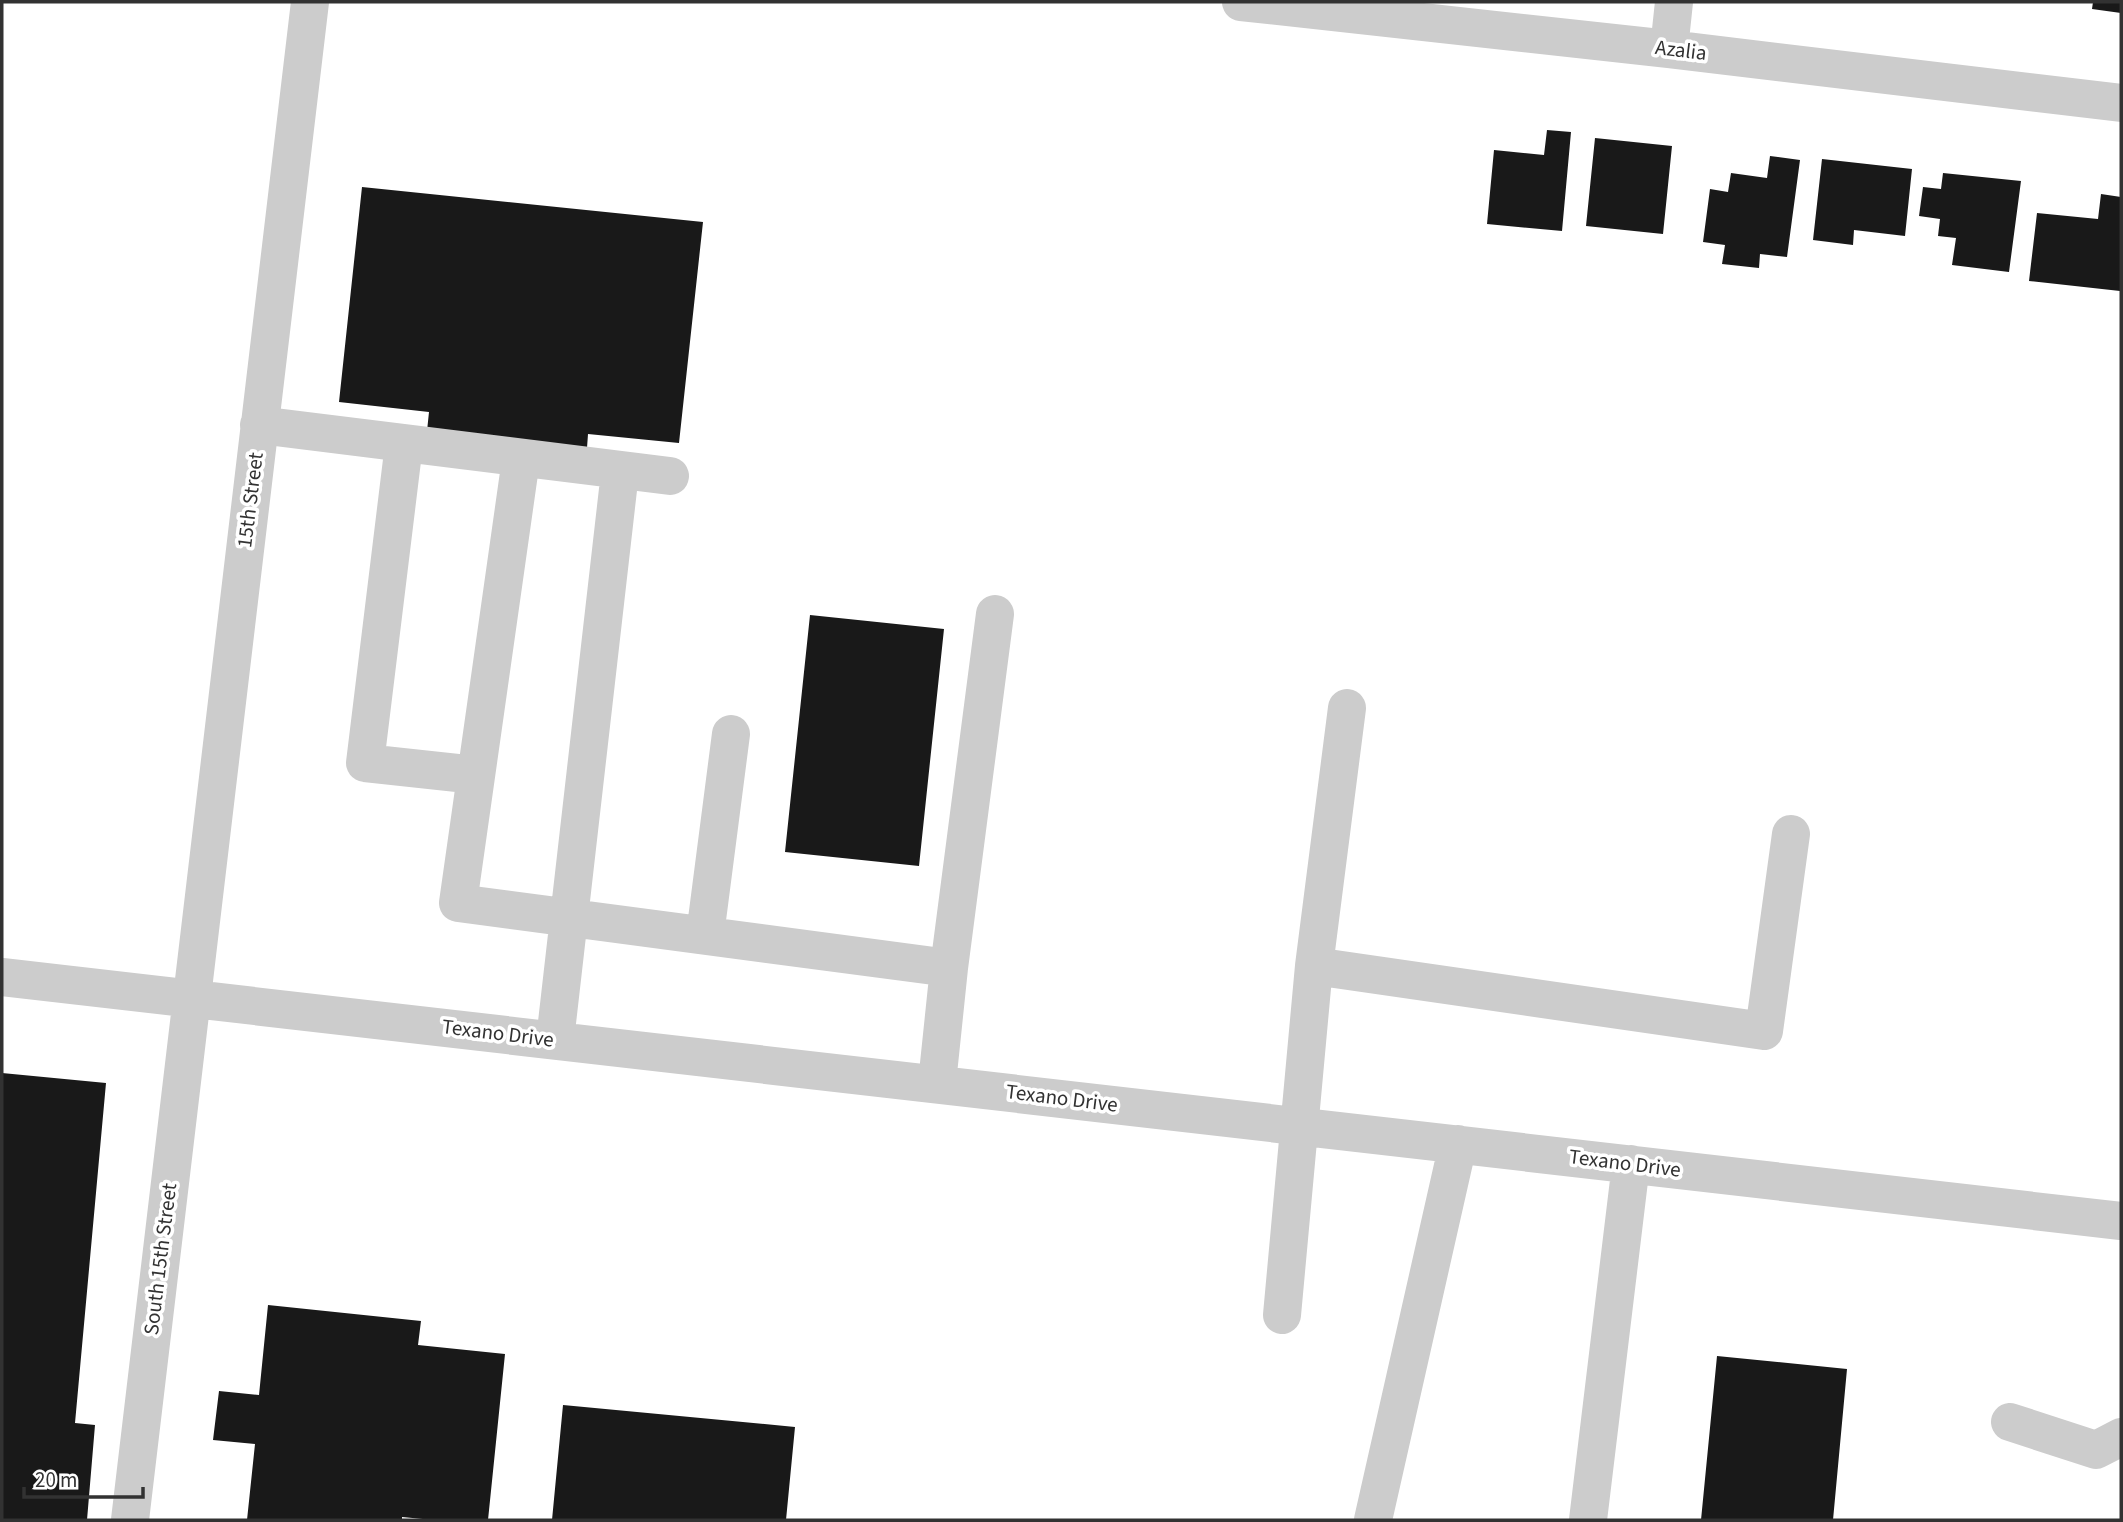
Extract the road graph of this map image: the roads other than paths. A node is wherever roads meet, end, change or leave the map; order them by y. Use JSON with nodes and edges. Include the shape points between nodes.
{"nodes":[{"id":1,"x":310,"y":2,"type":"edge"},
{"id":2,"x":1241,"y":2,"type":"edge"},
{"id":3,"x":1674,"y":2,"type":"edge"},
{"id":4,"x":1669,"y":48,"type":"junction"},
{"id":5,"x":2121,"y":103,"type":"edge"},
{"id":6,"x":259,"y":425,"type":"junction"},
{"id":7,"x":404,"y":444,"type":"junction"},
{"id":8,"x":521,"y":459,"type":"junction"},
{"id":9,"x":620,"y":472,"type":"junction"},
{"id":10,"x":670,"y":476,"type":"dead end"},
{"id":11,"x":995,"y":614,"type":"dead end"},
{"id":12,"x":1347,"y":708,"type":"dead end"},
{"id":13,"x":731,"y":734,"type":"dead end"},
{"id":14,"x":476,"y":775,"type":"junction"},
{"id":15,"x":1791,"y":834,"type":"dead end"},
{"id":16,"x":569,"y":917,"type":"junction"},
{"id":17,"x":705,"y":935,"type":"junction"},
{"id":18,"x":1314,"y":966,"type":"junction"},
{"id":19,"x":949,"y":968,"type":"junction"},
{"id":20,"x":2,"y":977,"type":"edge"},
{"id":21,"x":191,"y":998,"type":"junction"},
{"id":22,"x":555,"y":1040,"type":"junction"},
{"id":23,"x":937,"y":1083,"type":"junction"},
{"id":24,"x":1300,"y":1126,"type":"junction"},
{"id":25,"x":1458,"y":1144,"type":"junction"},
{"id":26,"x":1631,"y":1164,"type":"junction"},
{"id":27,"x":2121,"y":1221,"type":"edge"},
{"id":28,"x":1282,"y":1315,"type":"dead end"},
{"id":29,"x":2010,"y":1422,"type":"dead end"},
{"id":30,"x":2121,"y":1437,"type":"edge"},
{"id":31,"x":130,"y":1520,"type":"edge"},
{"id":32,"x":1373,"y":1520,"type":"edge"},
{"id":33,"x":1588,"y":1520,"type":"edge"}],
"edges":[{"from":1,"to":6,"type":"street","name":"15th Street"},
{"from":2,"to":4,"type":"street","name":"Azalia"},
{"from":3,"to":4,"type":"street"},
{"from":4,"to":5,"type":"street","name":"Azalia"},
{"from":6,"to":7,"type":"street"},
{"from":6,"to":21,"type":"street","name":"15th Street"},
{"from":7,"to":8,"type":"street"},
{"from":7,"to":14,"type":"street","via":[[365,764]]},
{"from":8,"to":9,"type":"street"},
{"from":8,"to":14,"type":"street"},
{"from":9,"to":10,"type":"street"},
{"from":9,"to":16,"type":"street"},
{"from":11,"to":19,"type":"street"},
{"from":12,"to":18,"type":"street"},
{"from":13,"to":17,"type":"street"},
{"from":14,"to":16,"type":"street","via":[[458,903]]},
{"from":15,"to":18,"type":"street","via":[[1764,1031]]},
{"from":16,"to":17,"type":"street"},
{"from":16,"to":22,"type":"street"},
{"from":17,"to":19,"type":"street"},
{"from":18,"to":24,"type":"street"},
{"from":19,"to":23,"type":"street"},
{"from":20,"to":21,"type":"street","name":"Texano Drive"},
{"from":21,"to":22,"type":"street","name":"Texano Drive"},
{"from":21,"to":31,"type":"street","name":"South 15th Street"},
{"from":22,"to":23,"type":"street","name":"Texano Drive"},
{"from":23,"to":24,"type":"street","name":"Texano Drive"},
{"from":24,"to":25,"type":"street","name":"Texano Drive"},
{"from":24,"to":28,"type":"street"},
{"from":25,"to":26,"type":"street","name":"Texano Drive"},
{"from":25,"to":32,"type":"street"},
{"from":26,"to":27,"type":"street","name":"Texano Drive"},
{"from":26,"to":33,"type":"street"},
{"from":29,"to":30,"type":"street","via":[[2096,1450]]}]}
